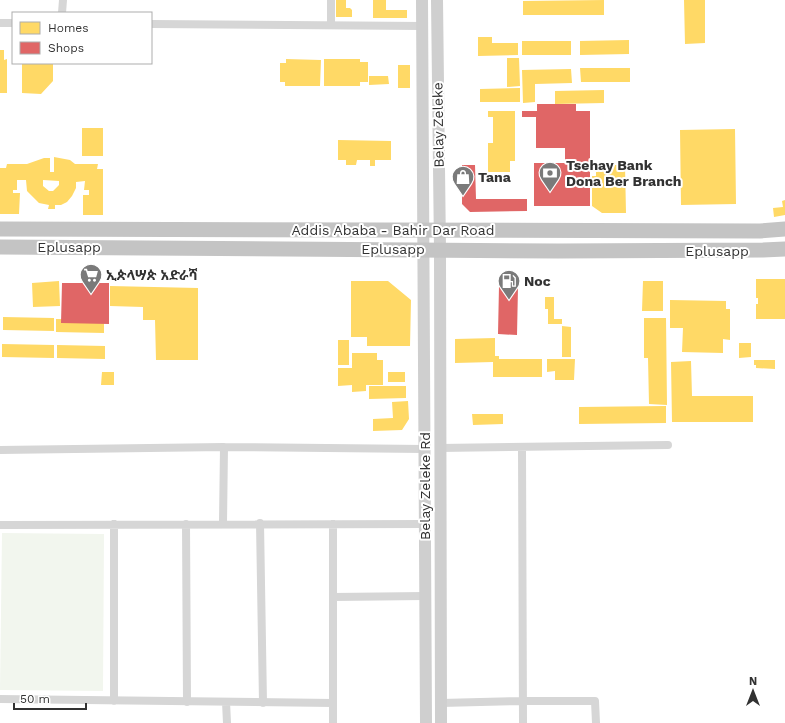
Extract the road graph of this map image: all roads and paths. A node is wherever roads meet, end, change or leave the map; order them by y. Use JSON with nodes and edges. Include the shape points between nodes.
{"nodes":[{"id":1,"x":62,"y":0,"type":"edge"},
{"id":2,"x":331,"y":0,"type":"edge"},
{"id":3,"x":422,"y":0,"type":"edge"},
{"id":4,"x":437,"y":0,"type":"edge"},
{"id":5,"x":62,"y":12,"type":"edge"},
{"id":6,"x":0,"y":23,"type":"edge"},
{"id":7,"x":12,"y":23,"type":"edge"},
{"id":8,"x":152,"y":24,"type":"edge"},
{"id":9,"x":331,"y":25,"type":"junction"},
{"id":10,"x":422,"y":26,"type":"junction"},
{"id":11,"x":0,"y":229,"type":"edge"},
{"id":12,"x":785,"y":229,"type":"edge"},
{"id":13,"x":423,"y":230,"type":"junction"},
{"id":14,"x":439,"y":230,"type":"junction"},
{"id":15,"x":0,"y":247,"type":"edge"},
{"id":16,"x":423,"y":249,"type":"junction"},
{"id":17,"x":785,"y":249,"type":"edge"},
{"id":18,"x":440,"y":250,"type":"junction"},
{"id":19,"x":668,"y":445,"type":"dead end"},
{"id":20,"x":224,"y":447,"type":"junction"},
{"id":21,"x":440,"y":448,"type":"junction"},
{"id":22,"x":522,"y":448,"type":"junction"},
{"id":23,"x":424,"y":449,"type":"junction"},
{"id":24,"x":0,"y":450,"type":"edge"},
{"id":25,"x":223,"y":523,"type":"junction"},
{"id":26,"x":260,"y":523,"type":"junction"},
{"id":27,"x":114,"y":524,"type":"junction"},
{"id":28,"x":186,"y":524,"type":"junction"},
{"id":29,"x":333,"y":524,"type":"junction"},
{"id":30,"x":425,"y":524,"type":"junction"},
{"id":31,"x":0,"y":525,"type":"edge"},
{"id":32,"x":425,"y":596,"type":"junction"},
{"id":33,"x":440,"y":596,"type":"junction"},
{"id":34,"x":334,"y":597,"type":"junction"},
{"id":35,"x":0,"y":699,"type":"edge"},
{"id":36,"x":114,"y":701,"type":"junction"},
{"id":37,"x":523,"y":701,"type":"junction"},
{"id":38,"x":187,"y":702,"type":"junction"},
{"id":39,"x":226,"y":702,"type":"junction"},
{"id":40,"x":262,"y":702,"type":"junction"},
{"id":41,"x":333,"y":703,"type":"junction"},
{"id":42,"x":441,"y":703,"type":"junction"},
{"id":43,"x":227,"y":723,"type":"edge"},
{"id":44,"x":333,"y":723,"type":"edge"},
{"id":45,"x":426,"y":723,"type":"edge"},
{"id":46,"x":441,"y":723,"type":"edge"},
{"id":47,"x":523,"y":723,"type":"edge"},
{"id":48,"x":596,"y":723,"type":"edge"}],
"edges":[{"from":1,"to":5,"type":"street"},
{"from":2,"to":9,"type":"street"},
{"from":3,"to":10,"type":"street","name":"Belay Zeleke"},
{"from":4,"to":14,"type":"street","name":"Belay Zeleke"},
{"from":6,"to":7,"type":"street"},
{"from":8,"to":9,"type":"street"},
{"from":9,"to":10,"type":"street"},
{"from":10,"to":13,"type":"street","name":"Belay Zeleke"},
{"from":11,"to":13,"type":"highway","name":"Addis Ababa - Bahir Dar Road"},
{"from":12,"to":14,"type":"highway","name":"Addis Ababa - Bahir Dar Road"},
{"from":13,"to":14,"type":"highway","name":"Addis Ababa - Bahir Dar Road"},
{"from":13,"to":16,"type":"street","name":"Belay Zeleke"},
{"from":14,"to":18,"type":"street","name":"Belay Zeleke"},
{"from":15,"to":16,"type":"highway","name":"Eplusapp"},
{"from":16,"to":18,"type":"highway","name":"Eplusapp"},
{"from":16,"to":23,"type":"street","name":"Belay Zeleke Rd"},
{"from":17,"to":18,"type":"highway","name":"Eplusapp"},
{"from":18,"to":21,"type":"street","name":"Belay Zeleke Rd"},
{"from":19,"to":22,"type":"street"},
{"from":20,"to":23,"type":"street"},
{"from":20,"to":24,"type":"street"},
{"from":20,"to":25,"type":"street"},
{"from":21,"to":22,"type":"street"},
{"from":21,"to":23,"type":"street"},
{"from":21,"to":33,"type":"street","name":"Belay Zeleke Rd"},
{"from":22,"to":37,"type":"street"},
{"from":23,"to":30,"type":"street","name":"Belay Zeleke Rd"},
{"from":25,"to":26,"type":"street"},
{"from":25,"to":28,"type":"street"},
{"from":26,"to":29,"type":"street"},
{"from":26,"to":40,"type":"street"},
{"from":27,"to":28,"type":"street"},
{"from":27,"to":31,"type":"street"},
{"from":27,"to":36,"type":"street"},
{"from":28,"to":38,"type":"street"},
{"from":29,"to":30,"type":"street"},
{"from":29,"to":34,"type":"street"},
{"from":30,"to":32,"type":"street","name":"Belay Zeleke Rd"},
{"from":32,"to":33,"type":"street"},
{"from":32,"to":34,"type":"street"},
{"from":32,"to":45,"type":"street","name":"Belay Zeleke Rd"},
{"from":33,"to":42,"type":"street","name":"Belay Zeleke Rd"},
{"from":34,"to":41,"type":"street"},
{"from":35,"to":36,"type":"street"},
{"from":36,"to":38,"type":"street"},
{"from":37,"to":42,"type":"street"},
{"from":37,"to":47,"type":"street"},
{"from":37,"to":48,"type":"street","via":[[594,701]]},
{"from":38,"to":39,"type":"street"},
{"from":39,"to":40,"type":"street"},
{"from":39,"to":43,"type":"street"},
{"from":40,"to":41,"type":"street"},
{"from":41,"to":44,"type":"street"},
{"from":42,"to":46,"type":"street","name":"Belay Zeleke Rd"}]}
